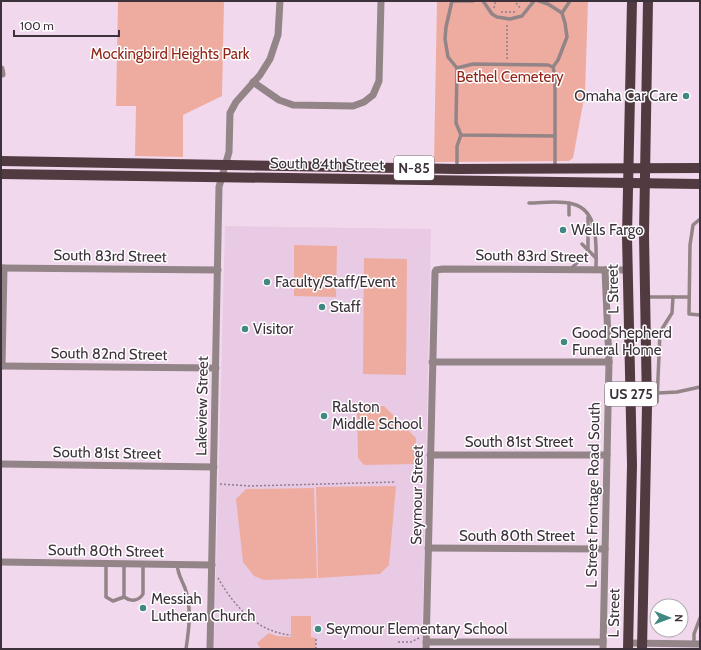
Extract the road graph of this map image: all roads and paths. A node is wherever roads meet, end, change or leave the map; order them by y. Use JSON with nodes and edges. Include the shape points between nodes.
{"nodes":[{"id":1,"x":280,"y":1,"type":"edge"},
{"id":2,"x":381,"y":1,"type":"edge"},
{"id":3,"x":452,"y":1,"type":"edge"},
{"id":4,"x":473,"y":1,"type":"edge"},
{"id":5,"x":483,"y":1,"type":"edge"},
{"id":6,"x":498,"y":1,"type":"edge"},
{"id":7,"x":534,"y":1,"type":"edge"},
{"id":8,"x":539,"y":1,"type":"edge"},
{"id":9,"x":570,"y":1,"type":"edge"},
{"id":10,"x":632,"y":1,"type":"edge"},
{"id":11,"x":648,"y":1,"type":"edge"},
{"id":12,"x":516,"y":3,"type":"dead end"},
{"id":13,"x":493,"y":13,"type":"junction"},
{"id":14,"x":524,"y":13,"type":"junction"},
{"id":15,"x":562,"y":13,"type":"junction"},
{"id":16,"x":507,"y":19,"type":"junction"},
{"id":17,"x":507,"y":64,"type":"junction"},
{"id":18,"x":553,"y":67,"type":"junction"},
{"id":19,"x":457,"y":68,"type":"junction"},
{"id":20,"x":253,"y":82,"type":"junction"},
{"id":21,"x":461,"y":135,"type":"junction"},
{"id":22,"x":555,"y":136,"type":"junction"},
{"id":23,"x":1,"y":161,"type":"edge"},
{"id":24,"x":226,"y":164,"type":"junction"},
{"id":25,"x":555,"y":168,"type":"junction"},
{"id":26,"x":628,"y":168,"type":"junction"},
{"id":27,"x":645,"y":168,"type":"junction"},
{"id":28,"x":700,"y":168,"type":"edge"},
{"id":29,"x":457,"y":169,"type":"junction"},
{"id":30,"x":1,"y":174,"type":"edge"},
{"id":31,"x":222,"y":177,"type":"junction"},
{"id":32,"x":628,"y":184,"type":"junction"},
{"id":33,"x":644,"y":184,"type":"junction"},
{"id":34,"x":700,"y":184,"type":"edge"},
{"id":35,"x":529,"y":203,"type":"dead end"},
{"id":36,"x":569,"y":203,"type":"junction"},
{"id":37,"x":569,"y":215,"type":"dead end"},
{"id":38,"x":588,"y":216,"type":"junction"},
{"id":39,"x":700,"y":219,"type":"edge"},
{"id":40,"x":582,"y":244,"type":"dead end"},
{"id":41,"x":588,"y":251,"type":"junction"},
{"id":42,"x":596,"y":258,"type":"junction"},
{"id":43,"x":3,"y":268,"type":"edge"},
{"id":44,"x":571,"y":269,"type":"junction"},
{"id":45,"x":218,"y":270,"type":"junction"},
{"id":46,"x":436,"y":270,"type":"joint"},
{"id":47,"x":596,"y":270,"type":"junction"},
{"id":48,"x":605,"y":270,"type":"junction"},
{"id":49,"x":627,"y":270,"type":"junction"},
{"id":50,"x":644,"y":297,"type":"junction"},
{"id":51,"x":673,"y":297,"type":"junction"},
{"id":52,"x":689,"y":297,"type":"junction"},
{"id":53,"x":700,"y":315,"type":"edge"},
{"id":54,"x":432,"y":362,"type":"junction"},
{"id":55,"x":609,"y":362,"type":"junction"},
{"id":56,"x":2,"y":366,"type":"edge"},
{"id":57,"x":216,"y":368,"type":"junction"},
{"id":58,"x":700,"y":388,"type":"edge"},
{"id":59,"x":658,"y":392,"type":"junction"},
{"id":60,"x":657,"y":402,"type":"dead end"},
{"id":61,"x":430,"y":455,"type":"junction"},
{"id":62,"x":607,"y":456,"type":"junction"},
{"id":63,"x":1,"y":464,"type":"edge"},
{"id":64,"x":214,"y":467,"type":"junction"},
{"id":65,"x":396,"y":482,"type":"dead end"},
{"id":66,"x":220,"y":484,"type":"dead end"},
{"id":67,"x":428,"y":548,"type":"junction"},
{"id":68,"x":605,"y":549,"type":"junction"},
{"id":69,"x":1,"y":562,"type":"edge"},
{"id":70,"x":106,"y":564,"type":"junction"},
{"id":71,"x":124,"y":564,"type":"junction"},
{"id":72,"x":143,"y":564,"type":"junction"},
{"id":73,"x":177,"y":564,"type":"junction"},
{"id":74,"x":212,"y":565,"type":"junction"},
{"id":75,"x":218,"y":578,"type":"dead end"},
{"id":76,"x":124,"y":597,"type":"junction"},
{"id":77,"x":700,"y":618,"type":"edge"},
{"id":78,"x":291,"y":635,"type":"dead end"},
{"id":79,"x":316,"y":638,"type":"dead end"},
{"id":80,"x":398,"y":642,"type":"dead end"},
{"id":81,"x":425,"y":642,"type":"edge"},
{"id":82,"x":697,"y":644,"type":"edge"},
{"id":83,"x":573,"y":645,"type":"edge"},
{"id":84,"x":603,"y":646,"type":"edge"},
{"id":85,"x":628,"y":646,"type":"edge"},
{"id":86,"x":642,"y":646,"type":"edge"},
{"id":87,"x":656,"y":646,"type":"edge"},
{"id":88,"x":186,"y":649,"type":"edge"},
{"id":89,"x":210,"y":649,"type":"edge"},
{"id":90,"x":316,"y":649,"type":"edge"}],
"edges":[{"from":1,"to":20,"type":"street","name":"Lakeview Street","via":[[275,47],[266,67]]},
{"from":2,"to":20,"type":"street","via":[[379,81],[370,98],[354,106],[293,106],[279,100]]},
{"from":3,"to":4,"type":"lane"},
{"from":3,"to":19,"type":"lane","via":[[445,38],[448,57]]},
{"from":5,"to":13,"type":"lane"},
{"from":6,"to":13,"type":"path"},
{"from":7,"to":14,"type":"lane"},
{"from":8,"to":15,"type":"lane"},
{"from":9,"to":15,"type":"lane"},
{"from":10,"to":26,"type":"main road","name":"L Street","number":"US 275"},
{"from":11,"to":27,"type":"main road","name":"L Street","number":"US 275"},
{"from":12,"to":14,"type":"path"},
{"from":13,"to":14,"type":"path"},
{"from":13,"to":16,"type":"lane"},
{"from":14,"to":16,"type":"lane","via":[[517,18]]},
{"from":15,"to":18,"type":"lane","via":[[567,37]]},
{"from":16,"to":17,"type":"path"},
{"from":17,"to":18,"type":"lane"},
{"from":17,"to":19,"type":"lane","via":[[473,64]]},
{"from":18,"to":22,"type":"lane","via":[[556,77]]},
{"from":19,"to":21,"type":"lane","via":[[456,123]]},
{"from":20,"to":24,"type":"street","name":"Lakeview Street","via":[[230,113]]},
{"from":21,"to":22,"type":"lane"},
{"from":21,"to":29,"type":"lane","via":[[457,146]]},
{"from":22,"to":25,"type":"lane"},
{"from":23,"to":24,"type":"main road","name":"South 84th Street","number":"N-85"},
{"from":24,"to":29,"type":"main road","name":"South 84th Street","number":"N-85"},
{"from":24,"to":31,"type":"street","name":"Lakeview Street"},
{"from":25,"to":26,"type":"main road","name":"South 84th Street","number":"N-85"},
{"from":25,"to":29,"type":"main road","name":"South 84th Street","number":"N-85"},
{"from":26,"to":27,"type":"main road","name":"South 84th Street","number":"N-85"},
{"from":26,"to":32,"type":"main road","name":"L Street","number":"US 275"},
{"from":27,"to":28,"type":"main road","name":"South 84th Street"},
{"from":27,"to":33,"type":"main road","name":"L Street","number":"US 275"},
{"from":30,"to":31,"type":"main road","name":"South 84th Street","number":"N-85"},
{"from":31,"to":32,"type":"main road","name":"South 84th Street","number":"N-85"},
{"from":31,"to":45,"type":"street","name":"Lakeview Street"},
{"from":32,"to":33,"type":"main road","name":"South 84th Street","number":"N-85"},
{"from":32,"to":49,"type":"main road","name":"L Street","number":"US 275"},
{"from":33,"to":34,"type":"main road","name":"South 84th Street"},
{"from":33,"to":50,"type":"main road","name":"L Street","number":"US 275"},
{"from":35,"to":36,"type":"lane"},
{"from":36,"to":37,"type":"lane"},
{"from":36,"to":38,"type":"lane","via":[[579,206]]},
{"from":38,"to":41,"type":"lane"},
{"from":38,"to":42,"type":"lane","via":[[594,228]]},
{"from":39,"to":52,"type":"lane","via":[[693,225],[690,245]]},
{"from":40,"to":41,"type":"lane"},
{"from":41,"to":42,"type":"lane"},
{"from":41,"to":44,"type":"lane"},
{"from":42,"to":47,"type":"lane"},
{"from":43,"to":45,"type":"street","name":"South 83rd Street"},
{"from":43,"to":56,"type":"street"},
{"from":44,"to":46,"type":"street","name":"South 83rd Street"},
{"from":44,"to":47,"type":"street","name":"South 83rd Street"},
{"from":45,"to":57,"type":"street","name":"Lakeview Street"},
{"from":46,"to":54,"type":"street","name":"Seymour Street"},
{"from":47,"to":48,"type":"street","name":"South 83rd Street"},
{"from":48,"to":49,"type":"street","name":"South 83rd Street"},
{"from":48,"to":55,"type":"street","name":"L Street Frontage Road South"},
{"from":49,"to":85,"type":"main road","name":"L Street","number":"US 275","via":[[632,458]]},
{"from":50,"to":51,"type":"lane"},
{"from":50,"to":86,"type":"main road","name":"L Street","number":"US 275","via":[[647,406]]},
{"from":51,"to":52,"type":"lane"},
{"from":51,"to":59,"type":"lane","via":[[672,313],[660,332]]},
{"from":52,"to":53,"type":"lane","via":[[689,314]]},
{"from":54,"to":55,"type":"street"},
{"from":54,"to":61,"type":"street","name":"Seymour Street"},
{"from":55,"to":62,"type":"street","name":"L Street Frontage Road South"},
{"from":56,"to":57,"type":"street","name":"South 82nd Street"},
{"from":57,"to":64,"type":"street","name":"Lakeview Street"},
{"from":58,"to":59,"type":"lane"},
{"from":59,"to":60,"type":"lane"},
{"from":61,"to":62,"type":"street","name":"South 81st Street"},
{"from":61,"to":67,"type":"street","name":"Seymour Street"},
{"from":62,"to":68,"type":"street","name":"L Street Frontage Road South"},
{"from":63,"to":64,"type":"street","name":"South 81st Street"},
{"from":64,"to":74,"type":"street","name":"Lakeview Street"},
{"from":65,"to":66,"type":"path","via":[[250,486]]},
{"from":67,"to":68,"type":"street","name":"South 80th Street"},
{"from":67,"to":81,"type":"street","name":"Seymour Street"},
{"from":68,"to":84,"type":"street","name":"L Street Frontage Road South"},
{"from":69,"to":70,"type":"street","name":"South 80th Street"},
{"from":70,"to":71,"type":"street","name":"South 80th Street"},
{"from":70,"to":76,"type":"lane","via":[[106,597],[113,601]]},
{"from":71,"to":72,"type":"street","name":"South 80th Street"},
{"from":71,"to":76,"type":"lane"},
{"from":72,"to":73,"type":"street","name":"South 80th Street"},
{"from":72,"to":76,"type":"lane","via":[[143,594],[140,598],[128,600]]},
{"from":73,"to":74,"type":"street","name":"South 80th Street"},
{"from":73,"to":88,"type":"lane","via":[[189,604],[190,622]]},
{"from":74,"to":89,"type":"street","name":"Lakeview Street"},
{"from":75,"to":78,"type":"path","via":[[231,599],[254,622]]},
{"from":77,"to":82,"type":"lane","via":[[694,634]]},
{"from":79,"to":90,"type":"path"},
{"from":80,"to":81,"type":"path"},
{"from":81,"to":83,"type":"street"},
{"from":82,"to":87,"type":"street"},
{"from":83,"to":84,"type":"street"},
{"from":85,"to":86,"type":"street"},
{"from":86,"to":87,"type":"street"}]}
